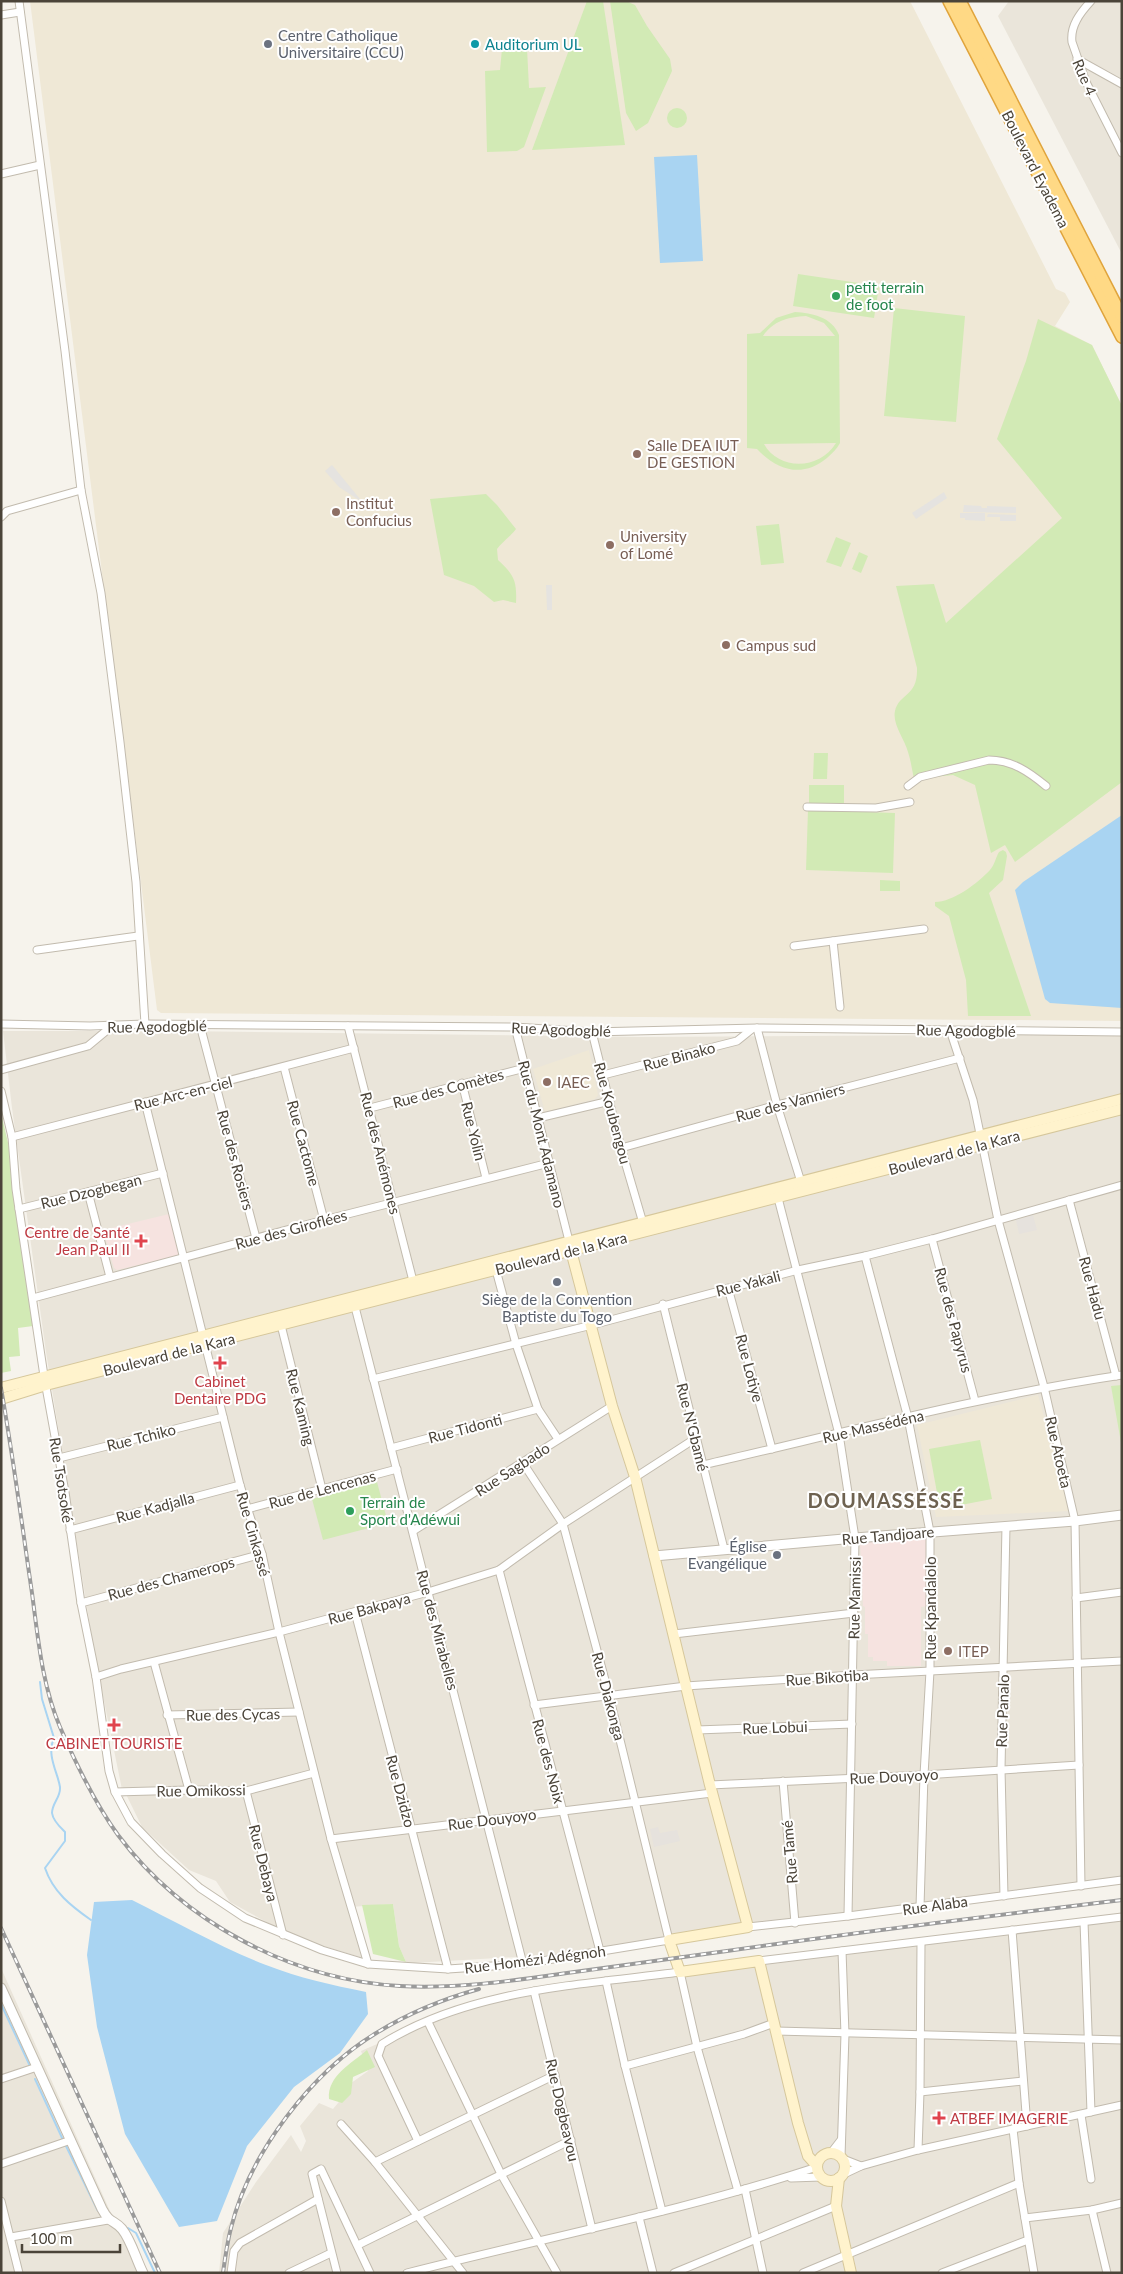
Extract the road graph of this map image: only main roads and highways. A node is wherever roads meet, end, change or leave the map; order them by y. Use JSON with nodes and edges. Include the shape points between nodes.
{"nodes":[{"id":1,"x":950,"y":1,"type":"edge"},
{"id":2,"x":960,"y":1,"type":"edge"},
{"id":3,"x":1122,"y":316,"type":"edge"},
{"id":4,"x":1120,"y":331,"type":"edge"},
{"id":5,"x":1122,"y":1099,"type":"edge"},
{"id":6,"x":1122,"y":1109,"type":"edge"},
{"id":7,"x":981,"y":1141,"type":"junction"},
{"id":8,"x":570,"y":1246,"type":"junction"},
{"id":9,"x":354,"y":1302,"type":"junction"},
{"id":10,"x":203,"y":1336,"type":"junction"},
{"id":11,"x":45,"y":1380,"type":"junction"},
{"id":12,"x":1,"y":1388,"type":"edge"},
{"id":13,"x":1,"y":1398,"type":"edge"},
{"id":14,"x":804,"y":2143,"type":"junction"},
{"id":15,"x":828,"y":2153,"type":"junction"},
{"id":16,"x":820,"y":2173,"type":"junction"},
{"id":17,"x":842,"y":2176,"type":"junction"},
{"id":18,"x":836,"y":2203,"type":"junction"},
{"id":19,"x":851,"y":2273,"type":"edge"}],
"edges":[{"from":1,"to":4,"type":"highway","name":"Boulevard Eyadema"},
{"from":2,"to":3,"type":"highway"},
{"from":5,"to":7,"type":"main road","name":"Boulevard de la Kara"},
{"from":6,"to":7,"type":"main road","name":"Boulevard de la Kara"},
{"from":7,"to":8,"type":"main road","name":"Boulevard de la Kara","via":[[779,1202]]},
{"from":7,"to":8,"type":"main road","name":"Boulevard de la Kara","via":[[800,1180],[642,1220]]},
{"from":8,"to":9,"type":"main road","name":"Boulevard de la Kara","via":[[496,1270]]},
{"from":8,"to":9,"type":"main road","name":"Boulevard de la Kara","via":[[413,1281]]},
{"from":8,"to":14,"type":"main road","via":[[612,1406],[635,1477],[748,1927],[669,1940],[680,1972],[759,1961]]},
{"from":9,"to":10,"type":"main road","name":"Boulevard de la Kara"},
{"from":9,"to":10,"type":"main road","name":"Boulevard de la Kara","via":[[281,1326]]},
{"from":10,"to":11,"type":"main road","name":"Boulevard de la Kara"},
{"from":11,"to":12,"type":"main road","name":"Boulevard de la Kara"},
{"from":11,"to":13,"type":"main road","name":"Boulevard de la Kara"},
{"from":14,"to":15,"type":"main road","via":[[810,2150]]},
{"from":14,"to":16,"type":"main road","via":[[808,2156]]},
{"from":15,"to":16,"type":"main road","via":[[820,2158]]},
{"from":15,"to":17,"type":"main road","via":[[842,2158]]},
{"from":16,"to":17,"type":"main road"},
{"from":16,"to":18,"type":"main road"},
{"from":17,"to":18,"type":"main road"},
{"from":18,"to":19,"type":"main road"}]}
